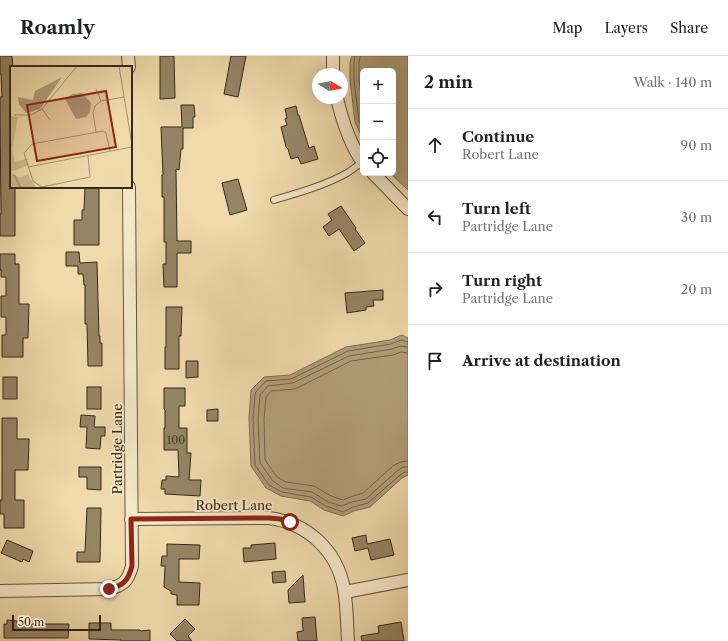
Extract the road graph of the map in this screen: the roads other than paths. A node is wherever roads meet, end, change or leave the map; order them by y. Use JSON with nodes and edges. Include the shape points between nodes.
{"nodes":[{"id":1,"x":128,"y":56,"type":"edge"},
{"id":2,"x":334,"y":56,"type":"edge"},
{"id":3,"x":129,"y":66,"type":"edge"},
{"id":4,"x":333,"y":68,"type":"edge"},
{"id":5,"x":338,"y":104,"type":"edge"},
{"id":6,"x":360,"y":157,"type":"edge"},
{"id":7,"x":360,"y":165,"type":"edge"},
{"id":8,"x":376,"y":176,"type":"edge"},
{"id":9,"x":129,"y":188,"type":"edge"},
{"id":10,"x":274,"y":200,"type":"dead end"},
{"id":11,"x":408,"y":209,"type":"edge"},
{"id":12,"x":131,"y":519,"type":"junction"},
{"id":13,"x":408,"y":580,"type":"edge"},
{"id":14,"x":0,"y":591,"type":"edge"},
{"id":15,"x":345,"y":592,"type":"junction"},
{"id":16,"x":348,"y":641,"type":"edge"}],
"edges":[{"from":1,"to":3,"type":"street"},
{"from":2,"to":4,"type":"street"},
{"from":5,"to":6,"type":"street","via":[[349,136]]},
{"from":7,"to":10,"type":"lane","via":[[298,194]]},
{"from":8,"to":11,"type":"street"},
{"from":9,"to":12,"type":"street","name":"Partridge Lane"},
{"from":12,"to":14,"type":"street","name":"Partridge Lane","via":[[132,566],[125,582],[120,586],[102,590]]},
{"from":12,"to":15,"type":"street","name":"Robert Lane","via":[[269,518],[290,522],[320,542],[330,554],[338,568]]},
{"from":13,"to":15,"type":"street"},
{"from":15,"to":16,"type":"street","name":"Robert Lane"}]}
